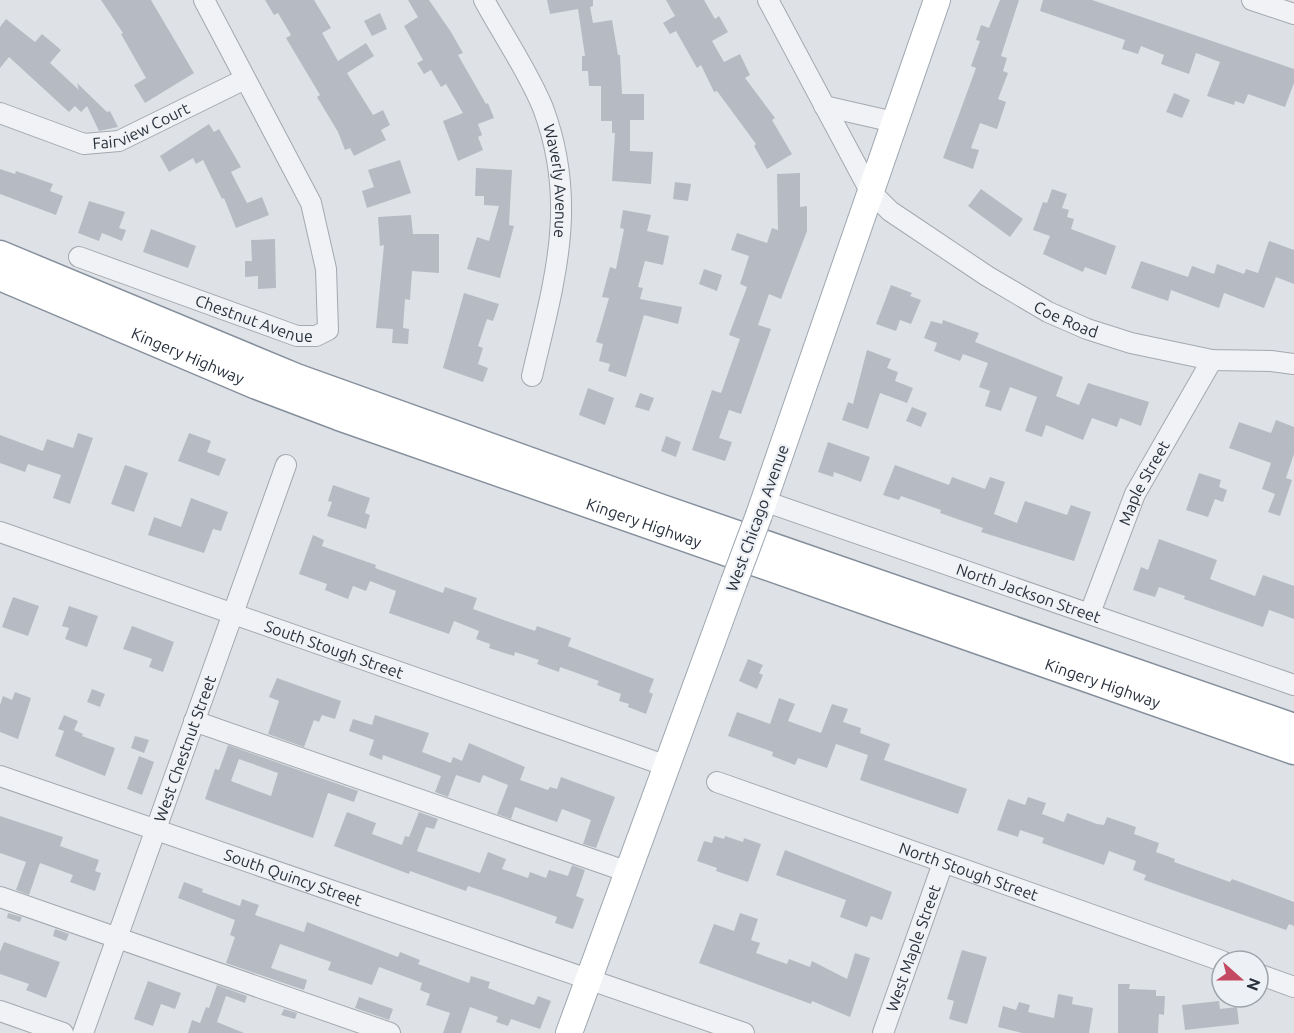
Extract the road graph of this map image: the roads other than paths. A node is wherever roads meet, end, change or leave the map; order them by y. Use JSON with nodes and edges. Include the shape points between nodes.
{"nodes":[{"id":1,"x":204,"y":0,"type":"edge"},
{"id":2,"x":484,"y":0,"type":"edge"},
{"id":3,"x":768,"y":0,"type":"edge"},
{"id":4,"x":937,"y":0,"type":"edge"},
{"id":5,"x":1252,"y":0,"type":"edge"},
{"id":6,"x":1294,"y":14,"type":"edge"},
{"id":7,"x":245,"y":79,"type":"junction"},
{"id":8,"x":824,"y":106,"type":"junction"},
{"id":9,"x":0,"y":113,"type":"edge"},
{"id":10,"x":894,"y":122,"type":"junction"},
{"id":11,"x":870,"y":191,"type":"junction"},
{"id":12,"x":0,"y":255,"type":"edge"},
{"id":13,"x":79,"y":257,"type":"dead end"},
{"id":14,"x":0,"y":276,"type":"edge"},
{"id":15,"x":1212,"y":360,"type":"junction"},
{"id":16,"x":1294,"y":364,"type":"edge"},
{"id":17,"x":532,"y":376,"type":"dead end"},
{"id":18,"x":286,"y":465,"type":"dead end"},
{"id":19,"x":761,"y":508,"type":"junction"},
{"id":20,"x":0,"y":532,"type":"edge"},
{"id":21,"x":234,"y":612,"type":"junction"},
{"id":22,"x":1090,"y":613,"type":"junction"},
{"id":23,"x":1294,"y":685,"type":"edge"},
{"id":24,"x":194,"y":721,"type":"junction"},
{"id":25,"x":1294,"y":728,"type":"edge"},
{"id":26,"x":1294,"y":750,"type":"edge"},
{"id":27,"x":667,"y":766,"type":"junction"},
{"id":28,"x":0,"y":776,"type":"edge"},
{"id":29,"x":717,"y":782,"type":"dead end"},
{"id":30,"x":156,"y":830,"type":"junction"},
{"id":31,"x":943,"y":863,"type":"junction"},
{"id":32,"x":628,"y":872,"type":"junction"},
{"id":33,"x":0,"y":897,"type":"edge"},
{"id":34,"x":118,"y":936,"type":"junction"},
{"id":35,"x":1210,"y":957,"type":"edge"},
{"id":36,"x":1270,"y":978,"type":"edge"},
{"id":37,"x":589,"y":979,"type":"junction"},
{"id":38,"x":1294,"y":987,"type":"edge"},
{"id":39,"x":0,"y":1011,"type":"edge"},
{"id":40,"x":63,"y":1033,"type":"edge"},
{"id":41,"x":83,"y":1033,"type":"edge"},
{"id":42,"x":390,"y":1033,"type":"edge"},
{"id":43,"x":569,"y":1033,"type":"edge"},
{"id":44,"x":744,"y":1033,"type":"edge"},
{"id":45,"x":884,"y":1033,"type":"edge"}],
"edges":[{"from":1,"to":7,"type":"street","name":"Chestnut Avenue"},
{"from":2,"to":17,"type":"street","name":"Waverly Avenue","via":[[542,107],[560,176],[562,230],[557,270]]},
{"from":3,"to":8,"type":"street","name":"Coe Road"},
{"from":4,"to":10,"type":"main road","name":"West Chicago Avenue"},
{"from":5,"to":6,"type":"street"},
{"from":7,"to":9,"type":"street","name":"Fairview Court","via":[[119,141],[102,144],[84,144]]},
{"from":7,"to":13,"type":"street","name":"Chestnut Avenue","via":[[311,203],[326,269],[328,330],[316,336],[297,336]]},
{"from":8,"to":10,"type":"street"},
{"from":8,"to":11,"type":"street","name":"Coe Road"},
{"from":10,"to":11,"type":"main road","name":"West Chicago Avenue"},
{"from":11,"to":15,"type":"street","name":"Coe Road","via":[[907,223],[1048,312],[1131,344]]},
{"from":11,"to":19,"type":"main road","name":"West Chicago Avenue"},
{"from":12,"to":25,"type":"highway","name":"Kingery Highway","via":[[296,378]]},
{"from":14,"to":26,"type":"highway","name":"Kingery Highway","via":[[339,416]]},
{"from":15,"to":16,"type":"street","name":"Coe Road"},
{"from":15,"to":22,"type":"street","name":"Maple Street","via":[[1134,494]]},
{"from":18,"to":21,"type":"street","name":"West Chestnut Street"},
{"from":19,"to":22,"type":"street","name":"North Jackson Street"},
{"from":19,"to":27,"type":"main road","name":"West Chicago Avenue","bridge":true},
{"from":20,"to":21,"type":"street","name":"South Stough Street"},
{"from":21,"to":24,"type":"street","name":"West Chestnut Street"},
{"from":21,"to":27,"type":"street","name":"South Stough Street"},
{"from":22,"to":23,"type":"street","name":"North Jackson Street"},
{"from":24,"to":30,"type":"street","name":"West Chestnut Street"},
{"from":24,"to":32,"type":"street"},
{"from":27,"to":32,"type":"main road","name":"West Chicago Avenue"},
{"from":28,"to":30,"type":"street","name":"South Quincy Street"},
{"from":29,"to":31,"type":"street","name":"North Stough Street"},
{"from":30,"to":34,"type":"street","name":"West Chestnut Street"},
{"from":30,"to":37,"type":"street","name":"South Quincy Street"},
{"from":31,"to":35,"type":"street","name":"North Stough Street"},
{"from":31,"to":45,"type":"street","name":"West Maple Street"},
{"from":32,"to":37,"type":"main road","name":"West Chicago Avenue"},
{"from":33,"to":34,"type":"street"},
{"from":34,"to":41,"type":"street","name":"West Chestnut Street"},
{"from":34,"to":42,"type":"street"},
{"from":36,"to":38,"type":"street"},
{"from":37,"to":43,"type":"main road","name":"West Chicago Avenue"},
{"from":37,"to":44,"type":"street","name":"South Quincy Street"},
{"from":39,"to":40,"type":"street"}]}
